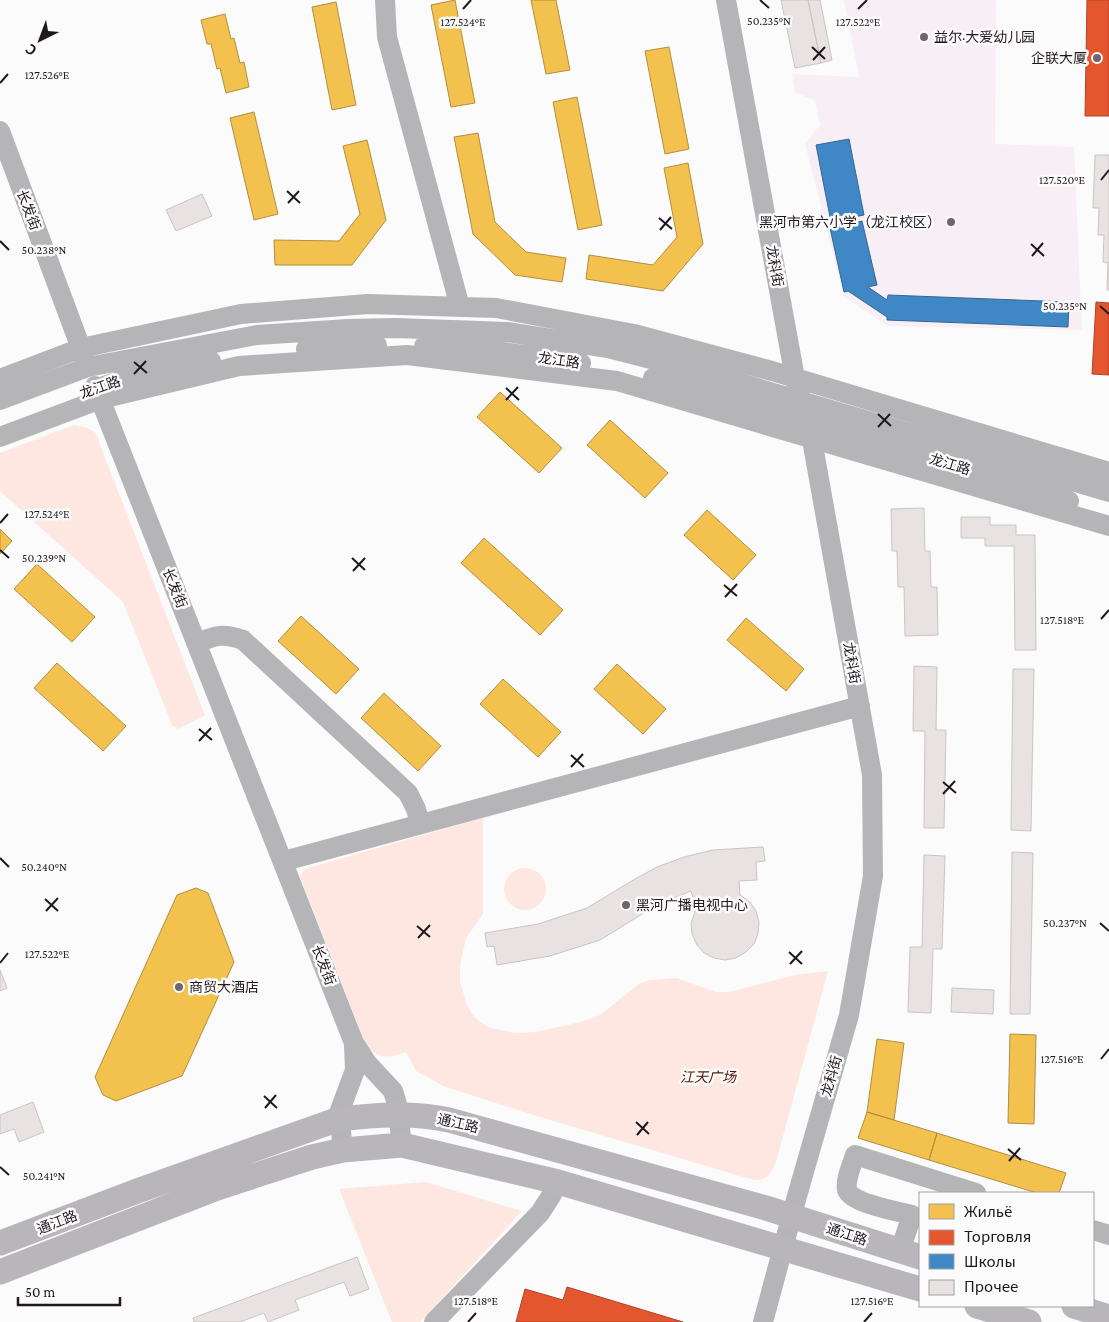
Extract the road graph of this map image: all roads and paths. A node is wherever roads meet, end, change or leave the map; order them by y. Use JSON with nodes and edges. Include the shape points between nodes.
{"nodes":[{"id":1,"x":385,"y":0,"type":"edge"},
{"id":2,"x":726,"y":0,"type":"edge"},
{"id":3,"x":0,"y":131,"type":"edge"},
{"id":4,"x":460,"y":307,"type":"junction"},
{"id":5,"x":81,"y":348,"type":"junction"},
{"id":6,"x":88,"y":367,"type":"junction"},
{"id":7,"x":795,"y":378,"type":"junction"},
{"id":8,"x":0,"y":379,"type":"edge"},
{"id":9,"x":98,"y":393,"type":"junction"},
{"id":10,"x":0,"y":400,"type":"edge"},
{"id":11,"x":804,"y":410,"type":"junction"},
{"id":12,"x":0,"y":423,"type":"edge"},
{"id":13,"x":0,"y":437,"type":"edge"},
{"id":14,"x":812,"y":440,"type":"junction"},
{"id":15,"x":1109,"y":472,"type":"edge"},
{"id":16,"x":1109,"y":492,"type":"edge"},
{"id":17,"x":1109,"y":513,"type":"edge"},
{"id":18,"x":1109,"y":526,"type":"edge"},
{"id":19,"x":197,"y":643,"type":"junction"},
{"id":20,"x":860,"y":706,"type":"junction"},
{"id":21,"x":420,"y":824,"type":"junction"},
{"id":22,"x":284,"y":861,"type":"junction"},
{"id":23,"x":354,"y":1043,"type":"junction"},
{"id":24,"x":398,"y":1115,"type":"junction"},
{"id":25,"x":339,"y":1119,"type":"junction"},
{"id":26,"x":402,"y":1145,"type":"junction"},
{"id":27,"x":343,"y":1150,"type":"junction"},
{"id":28,"x":558,"y":1182,"type":"junction"},
{"id":29,"x":973,"y":1192,"type":"edge"},
{"id":30,"x":792,"y":1217,"type":"junction"},
{"id":31,"x":1094,"y":1230,"type":"edge"},
{"id":32,"x":1109,"y":1235,"type":"edge"},
{"id":33,"x":0,"y":1243,"type":"edge"},
{"id":34,"x":784,"y":1248,"type":"junction"},
{"id":35,"x":910,"y":1254,"type":"edge"},
{"id":36,"x":0,"y":1272,"type":"edge"},
{"id":37,"x":919,"y":1288,"type":"edge"},
{"id":38,"x":980,"y":1307,"type":"edge"},
{"id":39,"x":1077,"y":1307,"type":"edge"},
{"id":40,"x":1109,"y":1317,"type":"edge"},
{"id":41,"x":1014,"y":1320,"type":"edge"},
{"id":42,"x":434,"y":1322,"type":"edge"},
{"id":43,"x":763,"y":1322,"type":"edge"}],
"edges":[{"from":1,"to":4,"type":"street","via":[[387,37]]},
{"from":2,"to":7,"type":"street","name":"龙科街"},
{"from":3,"to":5,"type":"street","name":"长发街"},
{"from":4,"to":5,"type":"street","via":[[368,304],[241,314]]},
{"from":4,"to":7,"type":"street","via":[[496,308],[634,334]]},
{"from":5,"to":6,"type":"street","name":"长发街"},
{"from":5,"to":8,"type":"street"},
{"from":6,"to":9,"type":"street","name":"长发街"},
{"from":6,"to":10,"type":"street","name":"龙江路"},
{"from":6,"to":11,"type":"street","name":"龙江路","via":[[256,335],[358,328],[507,332],[608,348],[702,372]]},
{"from":7,"to":11,"type":"street","name":"龙科街"},
{"from":7,"to":15,"type":"street"},
{"from":9,"to":11,"type":"street","name":"龙江路","via":[[160,368],[342,344],[460,346],[608,366]]},
{"from":9,"to":12,"type":"street","name":"龙江路"},
{"from":9,"to":13,"type":"street"},
{"from":9,"to":14,"type":"street","via":[[239,366],[407,355],[617,381]]},
{"from":9,"to":19,"type":"street","name":"长发街"},
{"from":11,"to":14,"type":"street","name":"龙科街"},
{"from":11,"to":16,"type":"street","name":"龙江路"},
{"from":11,"to":17,"type":"street","name":"龙江路"},
{"from":14,"to":18,"type":"street"},
{"from":14,"to":20,"type":"street","name":"龙科街"},
{"from":19,"to":21,"type":"street","via":[[222,635],[243,640],[408,793]]},
{"from":19,"to":22,"type":"street","name":"长发街"},
{"from":20,"to":21,"type":"street"},
{"from":20,"to":30,"type":"street","name":"龙科街","via":[[872,775],[873,876],[849,1015]]},
{"from":21,"to":22,"type":"street"},
{"from":22,"to":23,"type":"street","name":"长发街"},
{"from":23,"to":24,"type":"street","name":"长发街","via":[[393,1092]]},
{"from":23,"to":25,"type":"street","name":"长发街","via":[[355,1070]]},
{"from":24,"to":25,"type":"main road","name":"通江路"},
{"from":24,"to":26,"type":"street","name":"长发街"},
{"from":24,"to":30,"type":"main road","name":"通江路","via":[[439,1117]]},
{"from":25,"to":27,"type":"street","name":"长发街"},
{"from":25,"to":33,"type":"main road","name":"通江路"},
{"from":26,"to":27,"type":"main road","name":"通江路"},
{"from":26,"to":28,"type":"main road","name":"通江路"},
{"from":27,"to":36,"type":"main road","name":"通江路","via":[[312,1156],[217,1188]]},
{"from":28,"to":34,"type":"main road","name":"通江路"},
{"from":28,"to":42,"type":"street","via":[[540,1213]]},
{"from":29,"to":35,"type":"street","via":[[855,1155],[847,1179],[847,1191],[864,1202],[912,1215]]},
{"from":30,"to":34,"type":"street","name":"龙科街"},
{"from":30,"to":35,"type":"main road","name":"通江路"},
{"from":31,"to":32,"type":"street"},
{"from":34,"to":37,"type":"main road","name":"通江路"},
{"from":34,"to":43,"type":"street","name":"龙科街"},
{"from":38,"to":41,"type":"main road"},
{"from":39,"to":40,"type":"main road"}]}
